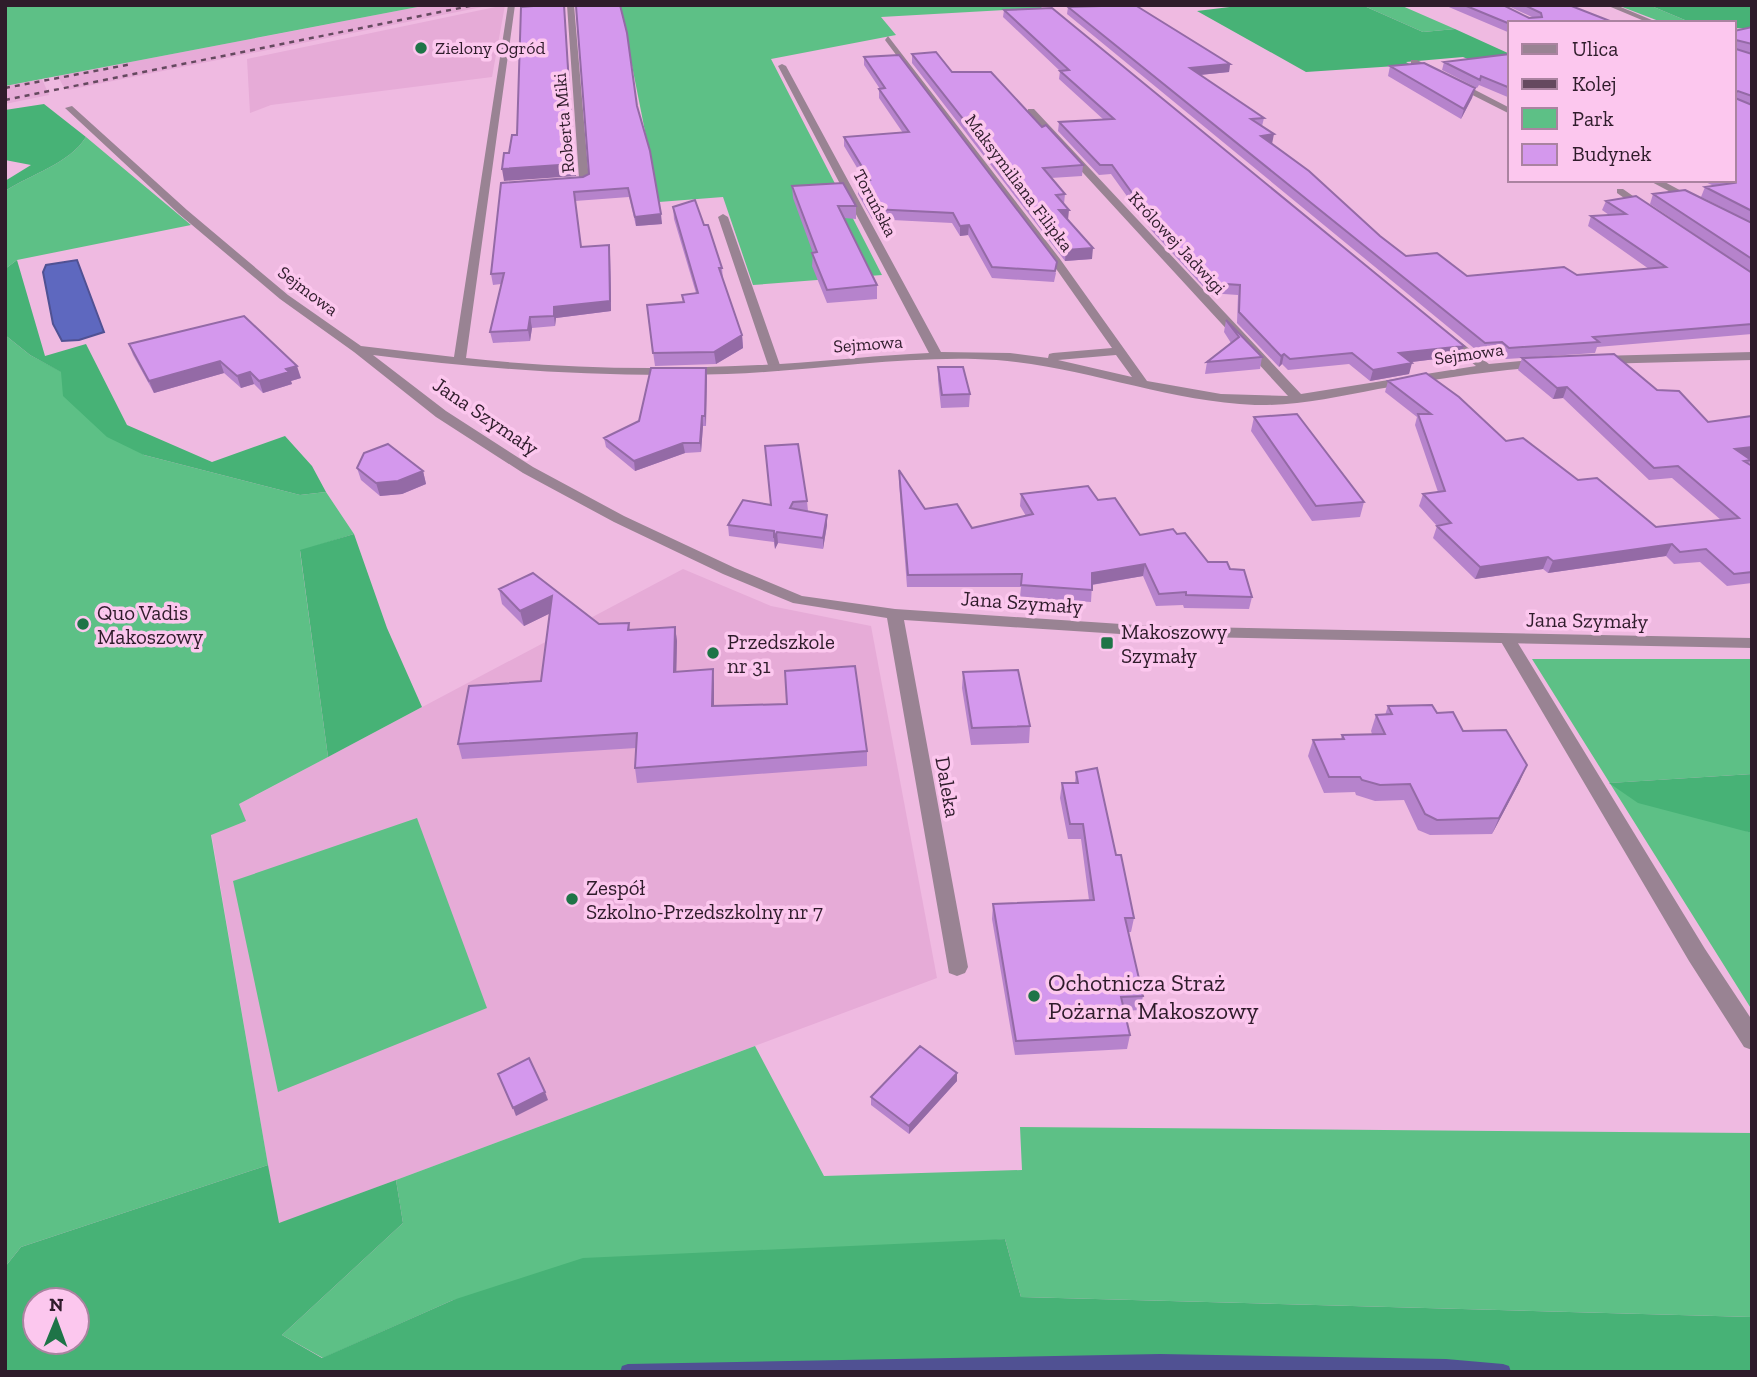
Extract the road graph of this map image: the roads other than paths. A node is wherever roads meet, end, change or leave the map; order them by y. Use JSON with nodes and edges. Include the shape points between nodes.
{"nodes":[{"id":1,"x":512,"y":5,"type":"edge"},
{"id":2,"x":570,"y":5,"type":"edge"},
{"id":3,"x":1609,"y":5,"type":"edge"},
{"id":4,"x":1651,"y":21,"type":"edge"},
{"id":5,"x":888,"y":38,"type":"dead end"},
{"id":6,"x":1414,"y":62,"type":"edge"},
{"id":7,"x":782,"y":66,"type":"dead end"},
{"id":8,"x":69,"y":107,"type":"dead end"},
{"id":9,"x":1508,"y":110,"type":"edge"},
{"id":10,"x":1031,"y":111,"type":"edge"},
{"id":11,"x":1657,"y":182,"type":"edge"},
{"id":12,"x":559,"y":183,"type":"edge"},
{"id":13,"x":497,"y":187,"type":"dead end"},
{"id":14,"x":484,"y":188,"type":"junction"},
{"id":15,"x":1620,"y":191,"type":"dead end"},
{"id":16,"x":1702,"y":204,"type":"edge"},
{"id":17,"x":1653,"y":214,"type":"edge"},
{"id":18,"x":723,"y":217,"type":"dead end"},
{"id":19,"x":1432,"y":323,"type":"edge"},
{"id":20,"x":358,"y":349,"type":"junction"},
{"id":21,"x":1119,"y":351,"type":"junction"},
{"id":22,"x":937,"y":356,"type":"junction"},
{"id":23,"x":1752,"y":356,"type":"edge"},
{"id":24,"x":1036,"y":359,"type":"junction"},
{"id":25,"x":1562,"y":361,"type":"edge"},
{"id":26,"x":1590,"y":361,"type":"edge"},
{"id":27,"x":459,"y":362,"type":"junction"},
{"id":28,"x":1485,"y":367,"type":"junction"},
{"id":29,"x":775,"y":368,"type":"junction"},
{"id":30,"x":1144,"y":386,"type":"junction"},
{"id":31,"x":1298,"y":399,"type":"junction"},
{"id":32,"x":895,"y":614,"type":"junction"},
{"id":33,"x":1508,"y":640,"type":"junction"},
{"id":34,"x":1752,"y":643,"type":"edge"},
{"id":35,"x":957,"y":967,"type":"dead end"},
{"id":36,"x":1752,"y":1040,"type":"edge"}],
"edges":[{"from":1,"to":14,"type":"street"},
{"from":2,"to":12,"type":"street","name":"Roberta Miki","via":[[584,181]]},
{"from":3,"to":4,"type":"street"},
{"from":5,"to":21,"type":"street","name":"Maksymiliana Filipka"},
{"from":6,"to":9,"type":"street"},
{"from":7,"to":22,"type":"street","name":"Toruńska"},
{"from":8,"to":20,"type":"street","name":"Sejmowa","via":[[274,289]]},
{"from":10,"to":31,"type":"street","name":"Królowej Jadwigi"},
{"from":11,"to":16,"type":"street"},
{"from":13,"to":14,"type":"street"},
{"from":14,"to":27,"type":"street"},
{"from":15,"to":17,"type":"street"},
{"from":18,"to":29,"type":"street"},
{"from":19,"to":28,"type":"street"},
{"from":20,"to":27,"type":"street","name":"Sejmowa"},
{"from":20,"to":32,"type":"street","name":"Jana Szymały","via":[[439,412],[517,463],[619,519],[799,600]]},
{"from":21,"to":24,"type":"street"},
{"from":21,"to":30,"type":"street","name":"Maksymiliana Filipka"},
{"from":22,"to":24,"type":"street","name":"Sejmowa"},
{"from":22,"to":29,"type":"street","name":"Sejmowa"},
{"from":23,"to":26,"type":"street"},
{"from":24,"to":30,"type":"street","name":"Sejmowa"},
{"from":25,"to":28,"type":"street","name":"Sejmowa"},
{"from":27,"to":29,"type":"street","name":"Sejmowa","via":[[546,369]]},
{"from":28,"to":31,"type":"street","name":"Sejmowa"},
{"from":30,"to":31,"type":"street","name":"Sejmowa","via":[[1216,399]]},
{"from":32,"to":33,"type":"street","name":"Jana Szymały","via":[[1152,631]]},
{"from":32,"to":35,"type":"street","name":"Daleka"},
{"from":33,"to":34,"type":"street","name":"Jana Szymały"},
{"from":33,"to":36,"type":"street"}]}
